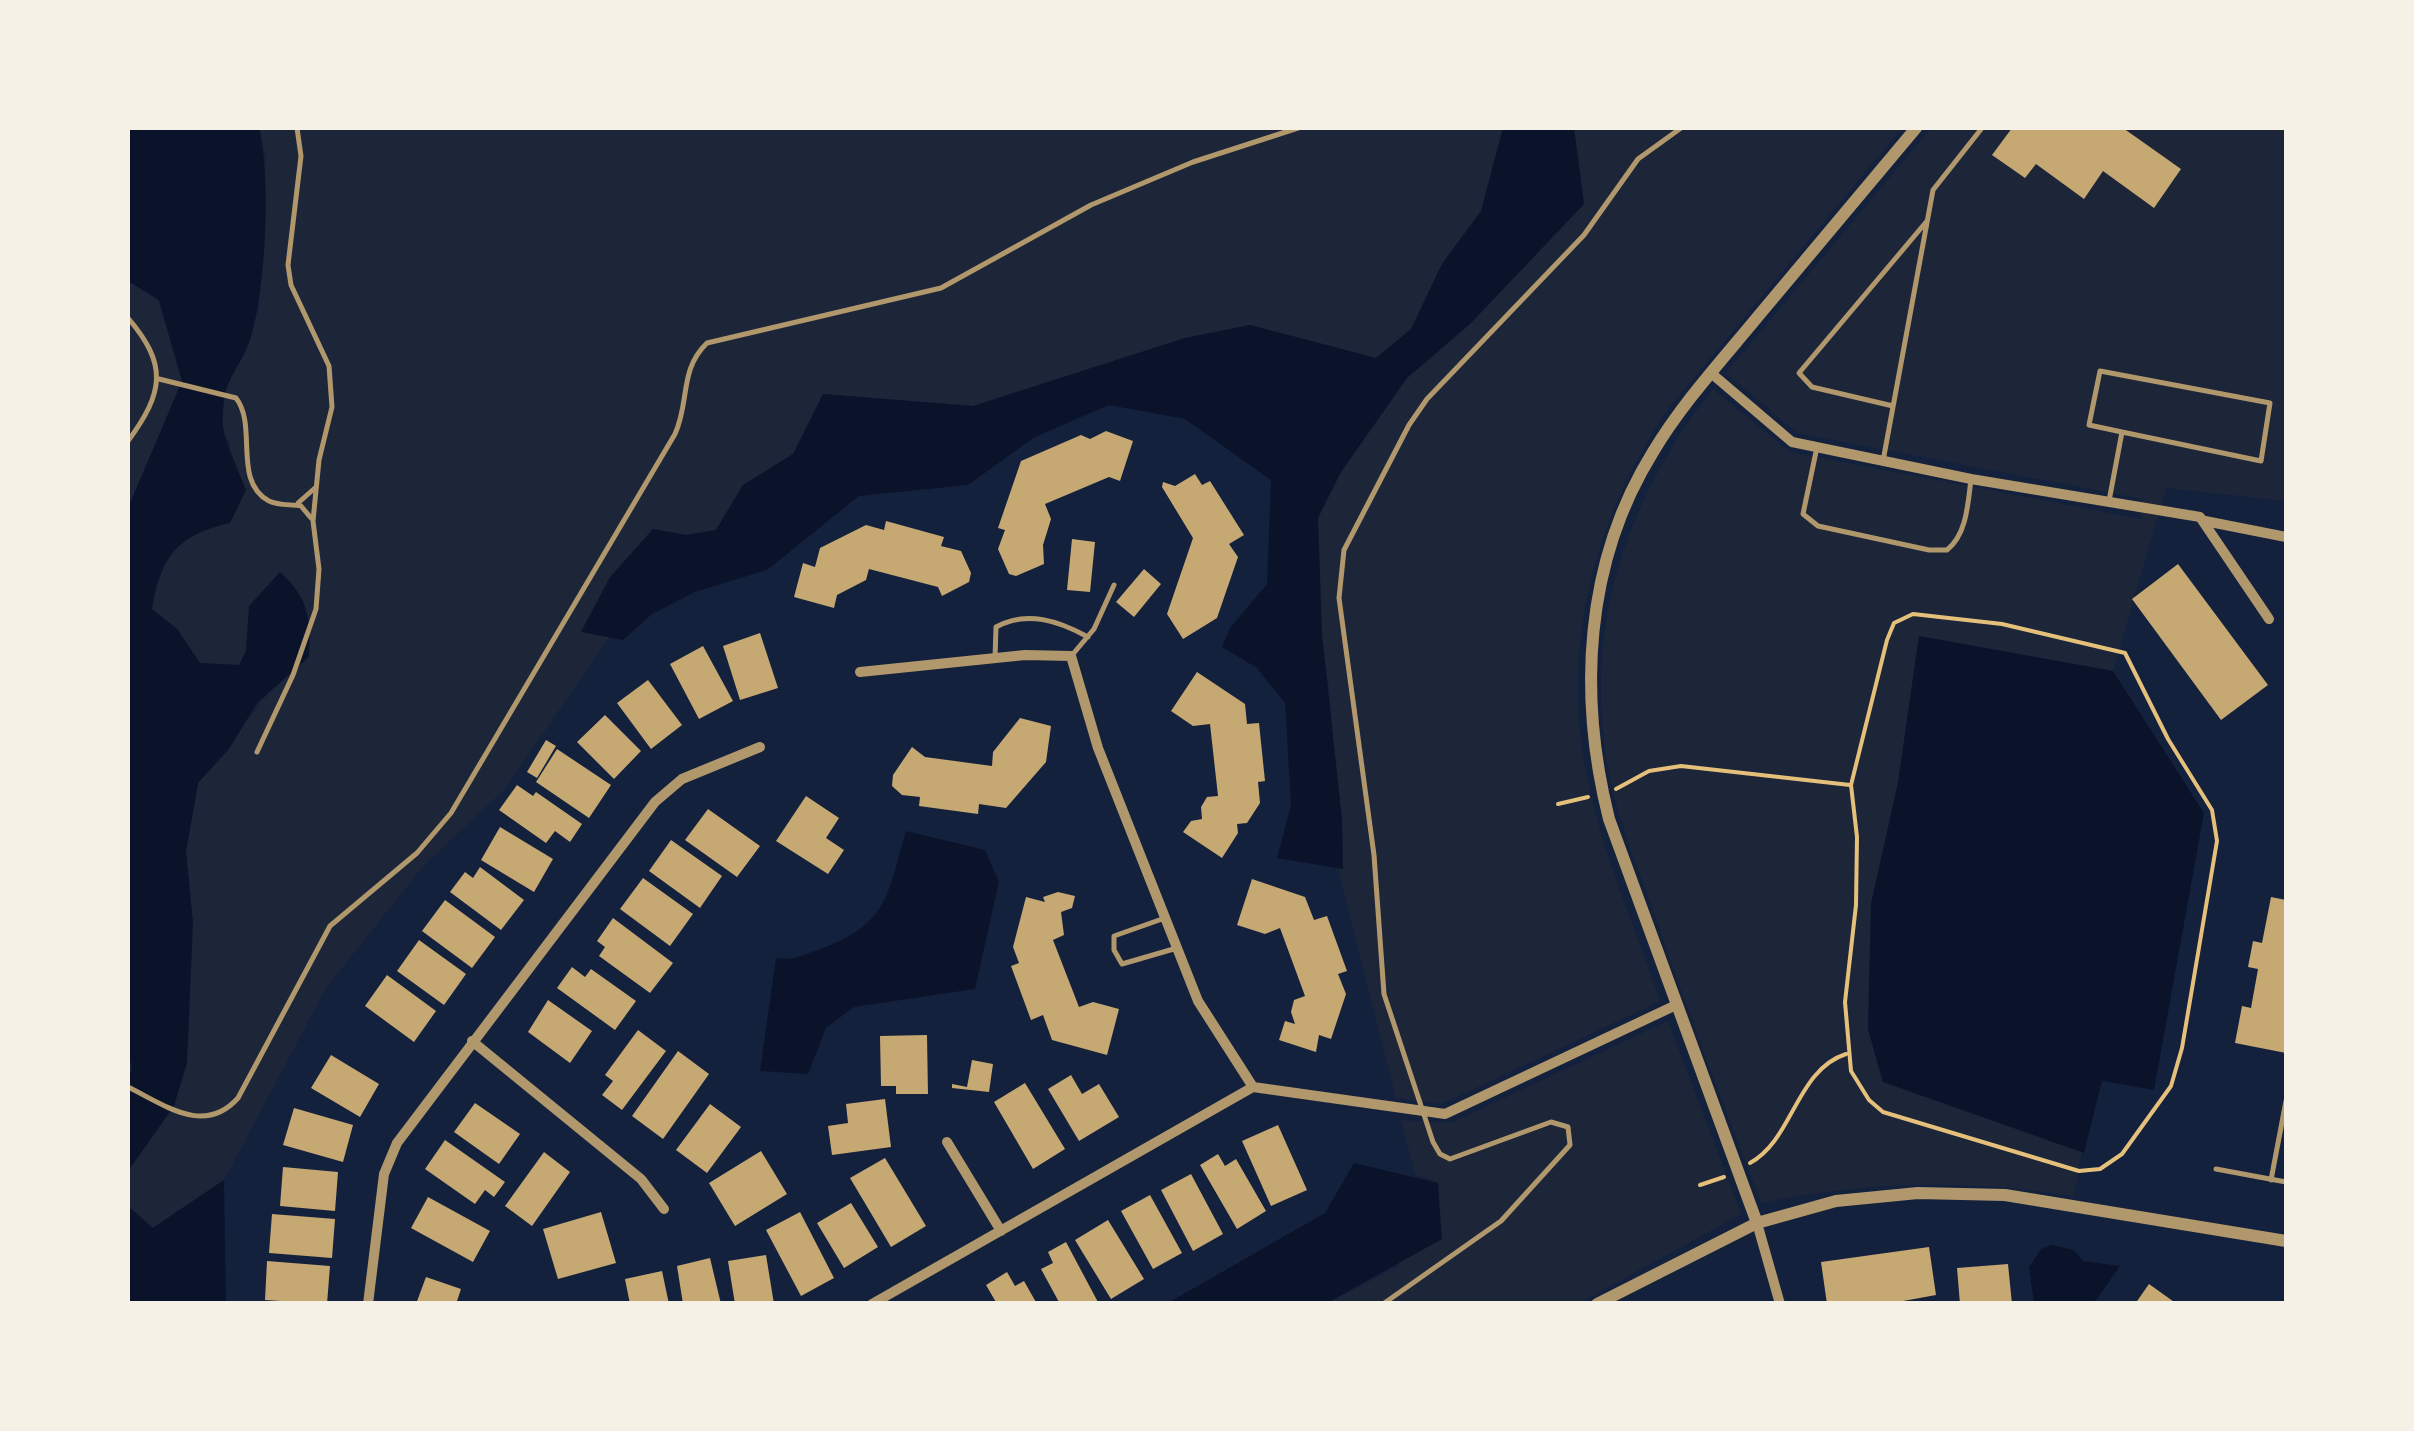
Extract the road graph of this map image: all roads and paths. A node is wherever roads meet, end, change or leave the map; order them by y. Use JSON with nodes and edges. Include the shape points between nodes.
{"nodes":[{"id":1,"x":297,"y":128,"type":"edge"},
{"id":2,"x":1298,"y":128,"type":"edge"},
{"id":3,"x":1681,"y":128,"type":"edge"},
{"id":4,"x":1916,"y":128,"type":"edge"},
{"id":5,"x":1982,"y":128,"type":"edge"},
{"id":6,"x":1927,"y":220,"type":"junction"},
{"id":7,"x":128,"y":318,"type":"edge"},
{"id":8,"x":1711,"y":374,"type":"junction"},
{"id":9,"x":162,"y":380,"type":"junction"},
{"id":10,"x":1893,"y":406,"type":"junction"},
{"id":11,"x":2122,"y":432,"type":"junction"},
{"id":12,"x":128,"y":441,"type":"edge"},
{"id":13,"x":1817,"y":448,"type":"junction"},
{"id":14,"x":1883,"y":461,"type":"junction"},
{"id":15,"x":1972,"y":479,"type":"junction"},
{"id":16,"x":316,"y":486,"type":"junction"},
{"id":17,"x":295,"y":504,"type":"junction"},
{"id":18,"x":2108,"y":504,"type":"junction"},
{"id":19,"x":312,"y":521,"type":"junction"},
{"id":20,"x":2204,"y":522,"type":"junction"},
{"id":21,"x":2286,"y":537,"type":"edge"},
{"id":22,"x":1114,"y":585,"type":"dead end"},
{"id":23,"x":2269,"y":618,"type":"dead end"},
{"id":24,"x":1088,"y":636,"type":"junction"},
{"id":25,"x":1071,"y":656,"type":"junction"},
{"id":26,"x":995,"y":658,"type":"junction"},
{"id":27,"x":860,"y":672,"type":"dead end"},
{"id":28,"x":760,"y":747,"type":"dead end"},
{"id":29,"x":256,"y":752,"type":"dead end"},
{"id":30,"x":1851,"y":785,"type":"junction"},
{"id":31,"x":1602,"y":792,"type":"junction"},
{"id":32,"x":1558,"y":804,"type":"dead end"},
{"id":33,"x":1165,"y":918,"type":"junction"},
{"id":34,"x":1177,"y":948,"type":"junction"},
{"id":35,"x":1674,"y":1006,"type":"junction"},
{"id":36,"x":472,"y":1041,"type":"junction"},
{"id":37,"x":1846,"y":1054,"type":"junction"},
{"id":38,"x":128,"y":1087,"type":"edge"},
{"id":39,"x":1253,"y":1087,"type":"junction"},
{"id":40,"x":2286,"y":1101,"type":"edge"},
{"id":41,"x":1424,"y":1113,"type":"junction"},
{"id":42,"x":947,"y":1142,"type":"dead end"},
{"id":43,"x":2216,"y":1169,"type":"dead end"},
{"id":44,"x":1737,"y":1171,"type":"junction"},
{"id":45,"x":2271,"y":1180,"type":"junction"},
{"id":46,"x":2286,"y":1182,"type":"edge"},
{"id":47,"x":1700,"y":1185,"type":"dead end"},
{"id":48,"x":664,"y":1210,"type":"dead end"},
{"id":49,"x":1757,"y":1223,"type":"junction"},
{"id":50,"x":1002,"y":1231,"type":"junction"},
{"id":51,"x":2286,"y":1241,"type":"edge"},
{"id":52,"x":368,"y":1304,"type":"edge"},
{"id":53,"x":872,"y":1304,"type":"edge"},
{"id":54,"x":1382,"y":1304,"type":"edge"},
{"id":55,"x":1597,"y":1304,"type":"edge"},
{"id":56,"x":1780,"y":1304,"type":"edge"}],
"edges":[{"from":1,"to":16,"type":"lane","via":[[301,156],[288,265],[291,285],[323,348],[332,389]]},
{"from":2,"to":38,"type":"lane","via":[[1090,205],[941,288],[707,343],[688,366],[675,434],[451,813],[417,853],[330,926],[248,1084],[228,1109],[202,1118]]},
{"from":3,"to":41,"type":"lane","via":[[1638,158],[1584,235],[1427,399],[1344,550],[1340,612],[1374,855],[1384,994]]},
{"from":4,"to":8,"type":"street"},
{"from":5,"to":6,"type":"lane","via":[[1933,190]]},
{"from":6,"to":10,"type":"lane"},
{"from":6,"to":10,"type":"lane","via":[[1799,374],[1812,388]]},
{"from":7,"to":9,"type":"lane"},
{"from":8,"to":13,"type":"street","via":[[1792,442]]},
{"from":8,"to":31,"type":"street","via":[[1651,454],[1618,523],[1599,590],[1590,702]]},
{"from":9,"to":12,"type":"lane"},
{"from":9,"to":17,"type":"lane","via":[[227,393],[242,408],[256,489],[274,503]]},
{"from":10,"to":14,"type":"lane"},
{"from":11,"to":11,"type":"lane","via":[[2089,426],[2100,371],[2270,403],[2261,461]]},
{"from":11,"to":18,"type":"lane"},
{"from":13,"to":14,"type":"street"},
{"from":13,"to":15,"type":"lane","via":[[1803,514],[1818,526],[1929,550],[1956,544]]},
{"from":14,"to":15,"type":"street"},
{"from":15,"to":18,"type":"street"},
{"from":16,"to":17,"type":"lane"},
{"from":16,"to":19,"type":"lane"},
{"from":17,"to":19,"type":"lane"},
{"from":18,"to":20,"type":"street"},
{"from":19,"to":29,"type":"lane","via":[[316,609]]},
{"from":20,"to":21,"type":"street"},
{"from":20,"to":23,"type":"street"},
{"from":22,"to":24,"type":"lane"},
{"from":24,"to":25,"type":"lane"},
{"from":24,"to":26,"type":"lane","via":[[1049,620],[1006,622],[996,628]]},
{"from":25,"to":26,"type":"street"},
{"from":25,"to":33,"type":"street","via":[[1098,748]]},
{"from":26,"to":27,"type":"street"},
{"from":28,"to":36,"type":"street","via":[[682,779],[655,802]]},
{"from":30,"to":31,"type":"path","via":[[1681,766],[1649,771]]},
{"from":30,"to":37,"type":"path","via":[[1856,905]]},
{"from":30,"to":37,"type":"path","via":[[1894,623],[1913,614],[1972,619],[2125,653],[2212,810],[2217,840],[2178,1065],[2160,1106],[2110,1164],[2079,1171],[1897,1118],[1868,1100]]},
{"from":31,"to":32,"type":"path"},
{"from":31,"to":35,"type":"street"},
{"from":33,"to":34,"type":"street"},
{"from":33,"to":34,"type":"lane","via":[[1114,936],[1114,950],[1122,964]]},
{"from":34,"to":39,"type":"street","via":[[1198,1001]]},
{"from":35,"to":41,"type":"street","via":[[1445,1114]]},
{"from":35,"to":44,"type":"street"},
{"from":36,"to":48,"type":"street","via":[[641,1179]]},
{"from":36,"to":52,"type":"street","via":[[397,1143],[384,1174]]},
{"from":37,"to":44,"type":"path","via":[[1822,1068],[1766,1150]]},
{"from":39,"to":41,"type":"street"},
{"from":39,"to":50,"type":"street"},
{"from":40,"to":45,"type":"lane"},
{"from":41,"to":54,"type":"lane","via":[[1440,1154],[1450,1159],[1551,1122],[1568,1127],[1570,1146],[1501,1221]]},
{"from":42,"to":50,"type":"street"},
{"from":43,"to":45,"type":"lane"},
{"from":44,"to":47,"type":"path"},
{"from":44,"to":49,"type":"street"},
{"from":45,"to":46,"type":"lane"},
{"from":49,"to":51,"type":"street","via":[[1836,1201],[1918,1193],[2004,1195]]},
{"from":49,"to":55,"type":"street"},
{"from":49,"to":56,"type":"street"},
{"from":50,"to":53,"type":"street"}]}
